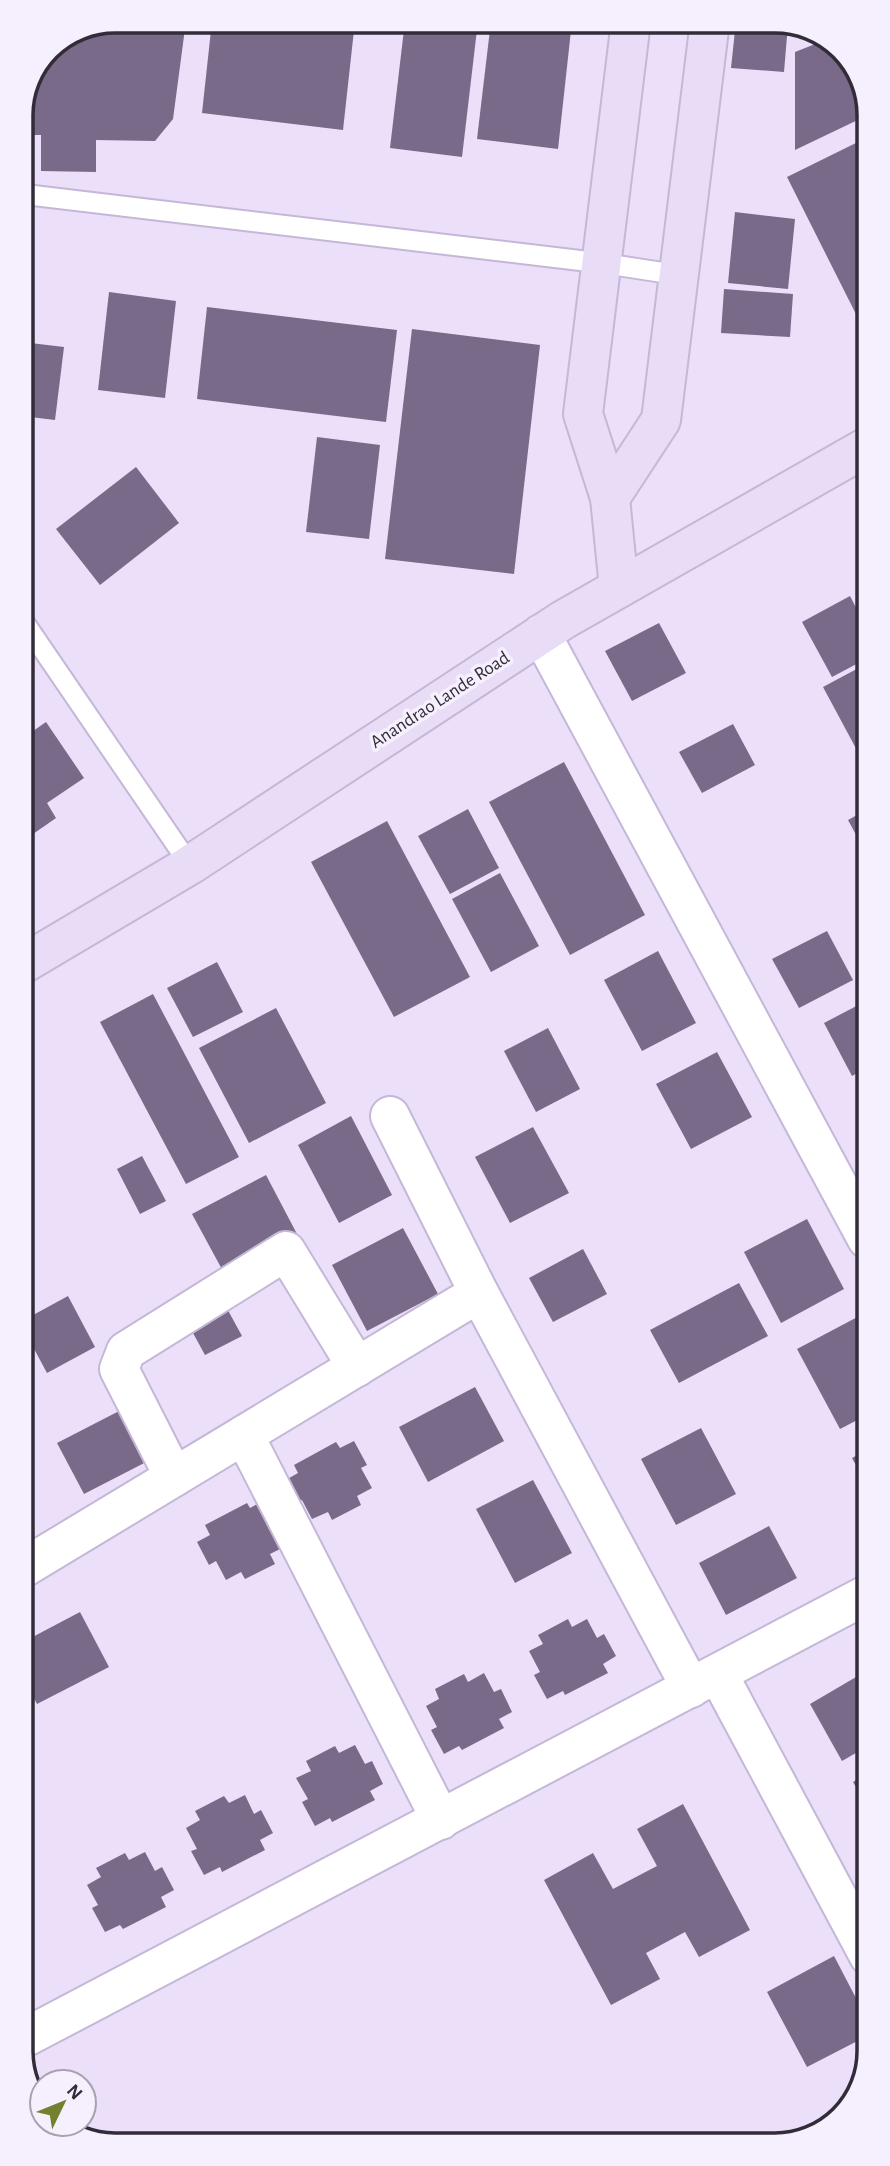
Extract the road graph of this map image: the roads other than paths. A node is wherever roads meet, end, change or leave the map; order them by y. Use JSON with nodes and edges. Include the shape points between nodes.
{"nodes":[{"id":1,"x":630,"y":33,"type":"edge"},
{"id":2,"x":709,"y":33,"type":"edge"},
{"id":3,"x":33,"y":195,"type":"edge"},
{"id":4,"x":601,"y":263,"type":"junction"},
{"id":5,"x":679,"y":275,"type":"junction"},
{"id":6,"x":857,"y":453,"type":"edge"},
{"id":7,"x":610,"y":498,"type":"junction"},
{"id":8,"x":618,"y":588,"type":"junction"},
{"id":9,"x":541,"y":634,"type":"junction"},
{"id":10,"x":33,"y":635,"type":"edge"},
{"id":11,"x":190,"y":865,"type":"junction"},
{"id":12,"x":33,"y":958,"type":"edge"},
{"id":13,"x":390,"y":1116,"type":"dead end"},
{"id":14,"x":857,"y":1220,"type":"edge"},
{"id":15,"x":480,"y":1293,"type":"junction"},
{"id":16,"x":357,"y":1367,"type":"junction"},
{"id":17,"x":244,"y":1435,"type":"junction"},
{"id":18,"x":174,"y":1477,"type":"junction"},
{"id":19,"x":33,"y":1561,"type":"edge"},
{"id":20,"x":857,"y":1600,"type":"edge"},
{"id":21,"x":704,"y":1681,"type":"junction"},
{"id":22,"x":440,"y":1820,"type":"junction"},
{"id":23,"x":857,"y":1936,"type":"edge"},
{"id":24,"x":33,"y":2033,"type":"edge"}],
"edges":[{"from":1,"to":4,"type":"street"},
{"from":2,"to":5,"type":"street"},
{"from":3,"to":4,"type":"lane"},
{"from":4,"to":5,"type":"lane"},
{"from":4,"to":7,"type":"street","via":[[583,414]]},
{"from":5,"to":7,"type":"street","via":[[661,420]]},
{"from":6,"to":8,"type":"street","name":"Anandrao Lande Road"},
{"from":7,"to":8,"type":"street"},
{"from":8,"to":9,"type":"street","name":"Anandrao Lande Road"},
{"from":9,"to":11,"type":"street","name":"Anandrao Lande Road"},
{"from":9,"to":14,"type":"street"},
{"from":10,"to":11,"type":"lane"},
{"from":11,"to":12,"type":"street","name":"Anandrao Lande Road"},
{"from":13,"to":15,"type":"street"},
{"from":15,"to":16,"type":"street"},
{"from":15,"to":21,"type":"street"},
{"from":16,"to":17,"type":"street"},
{"from":16,"to":18,"type":"street","via":[[286,1251],[127,1351],[119,1368]]},
{"from":17,"to":18,"type":"street"},
{"from":17,"to":22,"type":"street"},
{"from":18,"to":19,"type":"street"},
{"from":20,"to":21,"type":"street"},
{"from":21,"to":22,"type":"street"},
{"from":21,"to":23,"type":"street"},
{"from":22,"to":24,"type":"street"}]}
